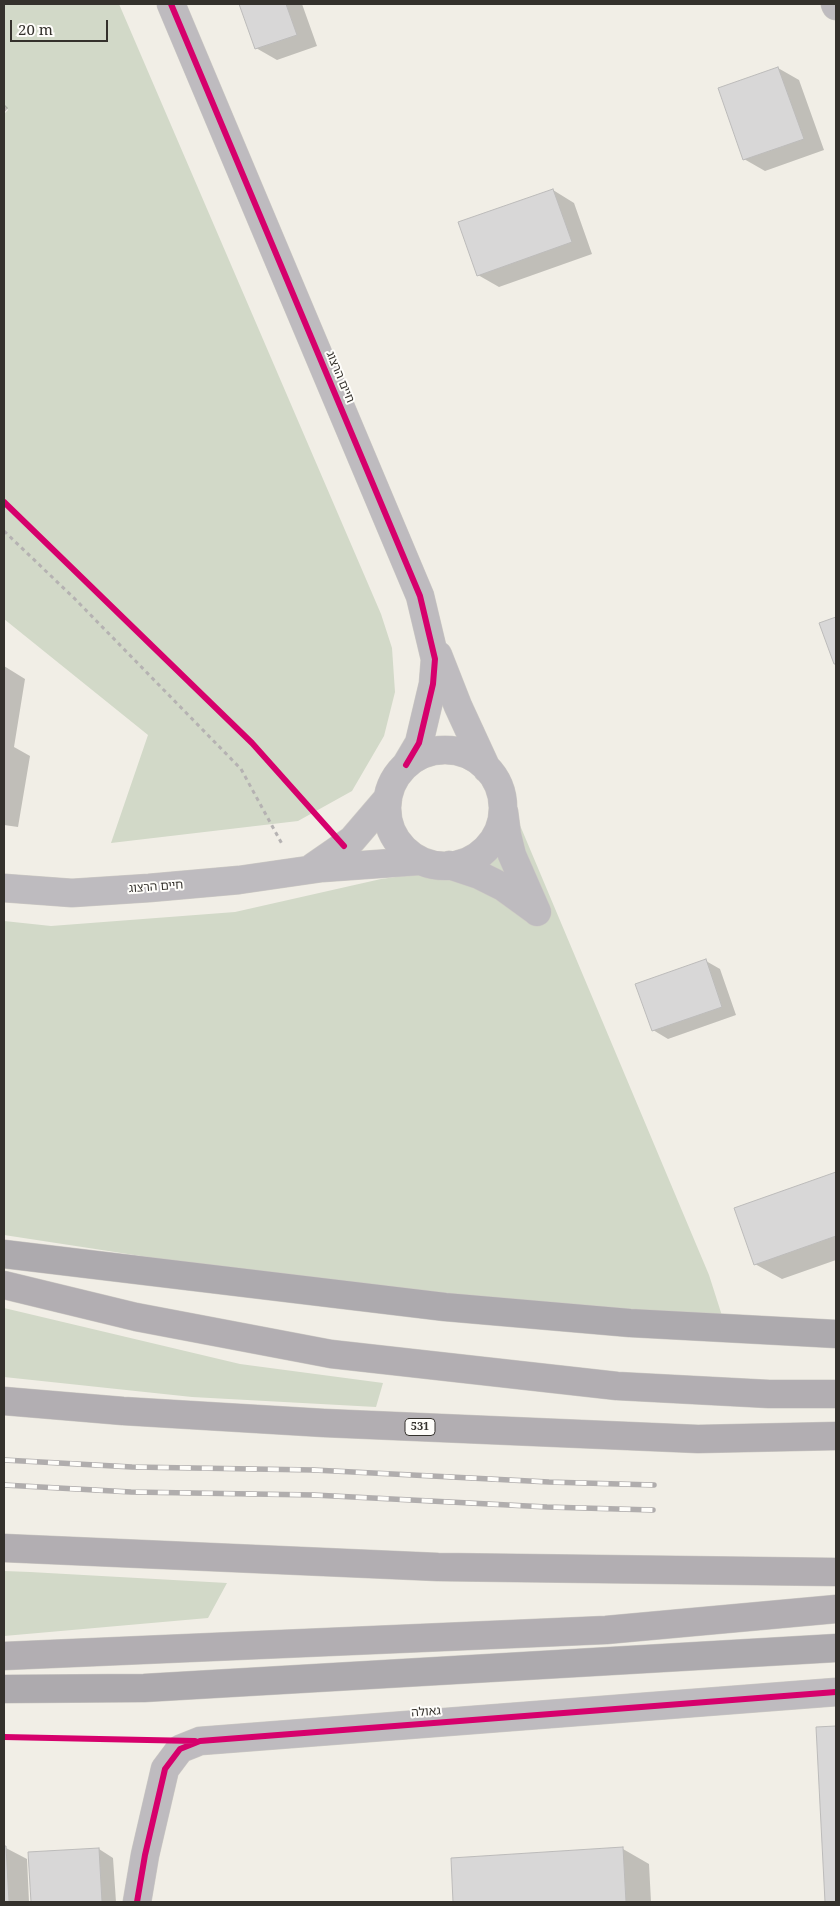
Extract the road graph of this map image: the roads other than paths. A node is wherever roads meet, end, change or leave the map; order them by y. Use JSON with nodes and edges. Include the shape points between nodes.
{"nodes":[{"id":1,"x":171,"y":4,"type":"edge"},
{"id":2,"x":430,"y":633,"type":"junction"},
{"id":3,"x":406,"y":765,"type":"junction"},
{"id":4,"x":487,"y":769,"type":"junction"},
{"id":5,"x":388,"y":798,"type":"junction"},
{"id":6,"x":503,"y":810,"type":"junction"},
{"id":7,"x":420,"y":861,"type":"junction"},
{"id":8,"x":450,"y":866,"type":"junction"},
{"id":9,"x":302,"y":871,"type":"junction"},
{"id":10,"x":4,"y":888,"type":"edge"},
{"id":11,"x":4,"y":1254,"type":"edge"},
{"id":12,"x":4,"y":1286,"type":"edge"},
{"id":13,"x":836,"y":1334,"type":"edge"},
{"id":14,"x":836,"y":1394,"type":"edge"},
{"id":15,"x":4,"y":1401,"type":"edge"},
{"id":16,"x":836,"y":1436,"type":"edge"},
{"id":17,"x":4,"y":1548,"type":"edge"},
{"id":18,"x":836,"y":1572,"type":"edge"},
{"id":19,"x":836,"y":1609,"type":"edge"},
{"id":20,"x":836,"y":1648,"type":"edge"},
{"id":21,"x":4,"y":1656,"type":"edge"},
{"id":22,"x":4,"y":1689,"type":"edge"},
{"id":23,"x":836,"y":1692,"type":"edge"},
{"id":24,"x":137,"y":1902,"type":"edge"}],
"edges":[{"from":1,"to":2,"type":"street","name":"חיים הרצוג","via":[[420,596]]},
{"from":2,"to":3,"type":"street","name":"חיים הרצוג","via":[[435,659],[431,699],[419,743]]},
{"from":2,"to":4,"type":"street","name":"חיים הרצוג"},
{"from":3,"to":4,"type":"street","via":[[441,750],[460,752],[478,760]]},
{"from":3,"to":5,"type":"street","via":[[394,779]]},
{"from":4,"to":6,"type":"street","via":[[501,791]]},
{"from":5,"to":7,"type":"street","via":[[387,817],[393,835],[404,850]]},
{"from":5,"to":9,"type":"street","name":"חיים הרצוג","via":[[352,840]]},
{"from":6,"to":8,"type":"street","via":[[500,829],[490,846],[475,858]]},
{"from":6,"to":8,"type":"street","via":[[512,855],[538,912],[503,887]]},
{"from":7,"to":8,"type":"street"},
{"from":7,"to":9,"type":"street","name":"חיים הרצוג"},
{"from":9,"to":10,"type":"street","name":"חיים הרצוג","via":[[239,880],[72,893]]},
{"from":11,"to":13,"type":"main road","via":[[445,1306],[630,1322]]},
{"from":12,"to":14,"type":"highway","via":[[136,1317],[330,1354],[618,1386]]},
{"from":15,"to":16,"type":"highway","number":"531","via":[[324,1423],[688,1439]]},
{"from":17,"to":18,"type":"highway","via":[[438,1567]]},
{"from":19,"to":21,"type":"highway","via":[[606,1630]]},
{"from":20,"to":22,"type":"main road","via":[[144,1688]]},
{"from":23,"to":24,"type":"street","name":"גאולה","via":[[200,1741],[180,1750],[165,1769],[144,1855]]}]}
